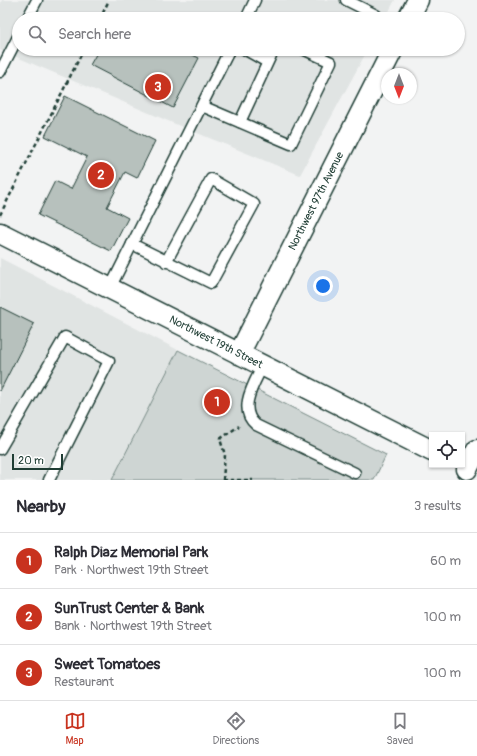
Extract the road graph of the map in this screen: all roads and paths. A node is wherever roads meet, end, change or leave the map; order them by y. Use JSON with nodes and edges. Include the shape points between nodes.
{"nodes":[{"id":1,"x":37,"y":0,"type":"edge"},
{"id":2,"x":109,"y":0,"type":"edge"},
{"id":3,"x":255,"y":0,"type":"edge"},
{"id":4,"x":346,"y":0,"type":"edge"},
{"id":5,"x":418,"y":0,"type":"edge"},
{"id":6,"x":31,"y":12,"type":"edge"},
{"id":7,"x":103,"y":12,"type":"edge"},
{"id":8,"x":249,"y":12,"type":"edge"},
{"id":9,"x":370,"y":12,"type":"edge"},
{"id":10,"x":412,"y":12,"type":"edge"},
{"id":11,"x":12,"y":49,"type":"edge"},
{"id":12,"x":80,"y":56,"type":"edge"},
{"id":13,"x":227,"y":56,"type":"edge"},
{"id":14,"x":256,"y":56,"type":"edge"},
{"id":15,"x":270,"y":56,"type":"edge"},
{"id":16,"x":318,"y":56,"type":"edge"},
{"id":17,"x":389,"y":56,"type":"edge"},
{"id":18,"x":267,"y":62,"type":"junction"},
{"id":19,"x":0,"y":72,"type":"edge"},
{"id":20,"x":202,"y":106,"type":"junction"},
{"id":21,"x":240,"y":122,"type":"junction"},
{"id":22,"x":0,"y":216,"type":"edge"},
{"id":23,"x":0,"y":233,"type":"edge"},
{"id":24,"x":132,"y":244,"type":"junction"},
{"id":25,"x":166,"y":262,"type":"junction"},
{"id":26,"x":110,"y":288,"type":"junction"},
{"id":27,"x":239,"y":354,"type":"junction"},
{"id":28,"x":263,"y":365,"type":"junction"},
{"id":29,"x":250,"y":419,"type":"junction"},
{"id":30,"x":0,"y":449,"type":"edge"},
{"id":31,"x":429,"y":449,"type":"edge"},
{"id":32,"x":477,"y":450,"type":"edge"},
{"id":33,"x":468,"y":469,"type":"edge"},
{"id":34,"x":355,"y":473,"type":"dead end"},
{"id":35,"x":49,"y":480,"type":"edge"},
{"id":36,"x":223,"y":480,"type":"edge"},
{"id":37,"x":253,"y":480,"type":"edge"}],
"edges":[{"from":1,"to":6,"type":"lane"},
{"from":2,"to":7,"type":"path"},
{"from":3,"to":8,"type":"lane"},
{"from":4,"to":9,"type":"lane"},
{"from":5,"to":10,"type":"street"},
{"from":11,"to":19,"type":"lane"},
{"from":12,"to":22,"type":"path"},
{"from":13,"to":20,"type":"lane"},
{"from":14,"to":18,"type":"lane"},
{"from":15,"to":18,"type":"lane"},
{"from":16,"to":21,"type":"lane","via":[[331,62],[291,144]]},
{"from":17,"to":27,"type":"street","name":"Northwest 97th Avenue"},
{"from":18,"to":21,"type":"lane"},
{"from":20,"to":21,"type":"lane"},
{"from":20,"to":24,"type":"lane"},
{"from":23,"to":26,"type":"street","name":"Northwest 19th Street"},
{"from":24,"to":25,"type":"lane"},
{"from":24,"to":26,"type":"lane"},
{"from":25,"to":25,"type":"lane","via":[[211,283],[254,204],[211,179]]},
{"from":26,"to":27,"type":"street","name":"Northwest 19th Street"},
{"from":27,"to":28,"type":"street","name":"Northwest 19th Street"},
{"from":28,"to":29,"type":"lane","via":[[249,397],[247,412]]},
{"from":28,"to":31,"type":"street","name":"Northwest 19th Street"},
{"from":29,"to":34,"type":"lane","via":[[256,425]]},
{"from":29,"to":36,"type":"path","via":[[220,439],[225,455]]},
{"from":30,"to":35,"type":"lane","via":[[65,337],[109,361]]},
{"from":32,"to":33,"type":"street"},
{"from":36,"to":37,"type":"path"}]}
